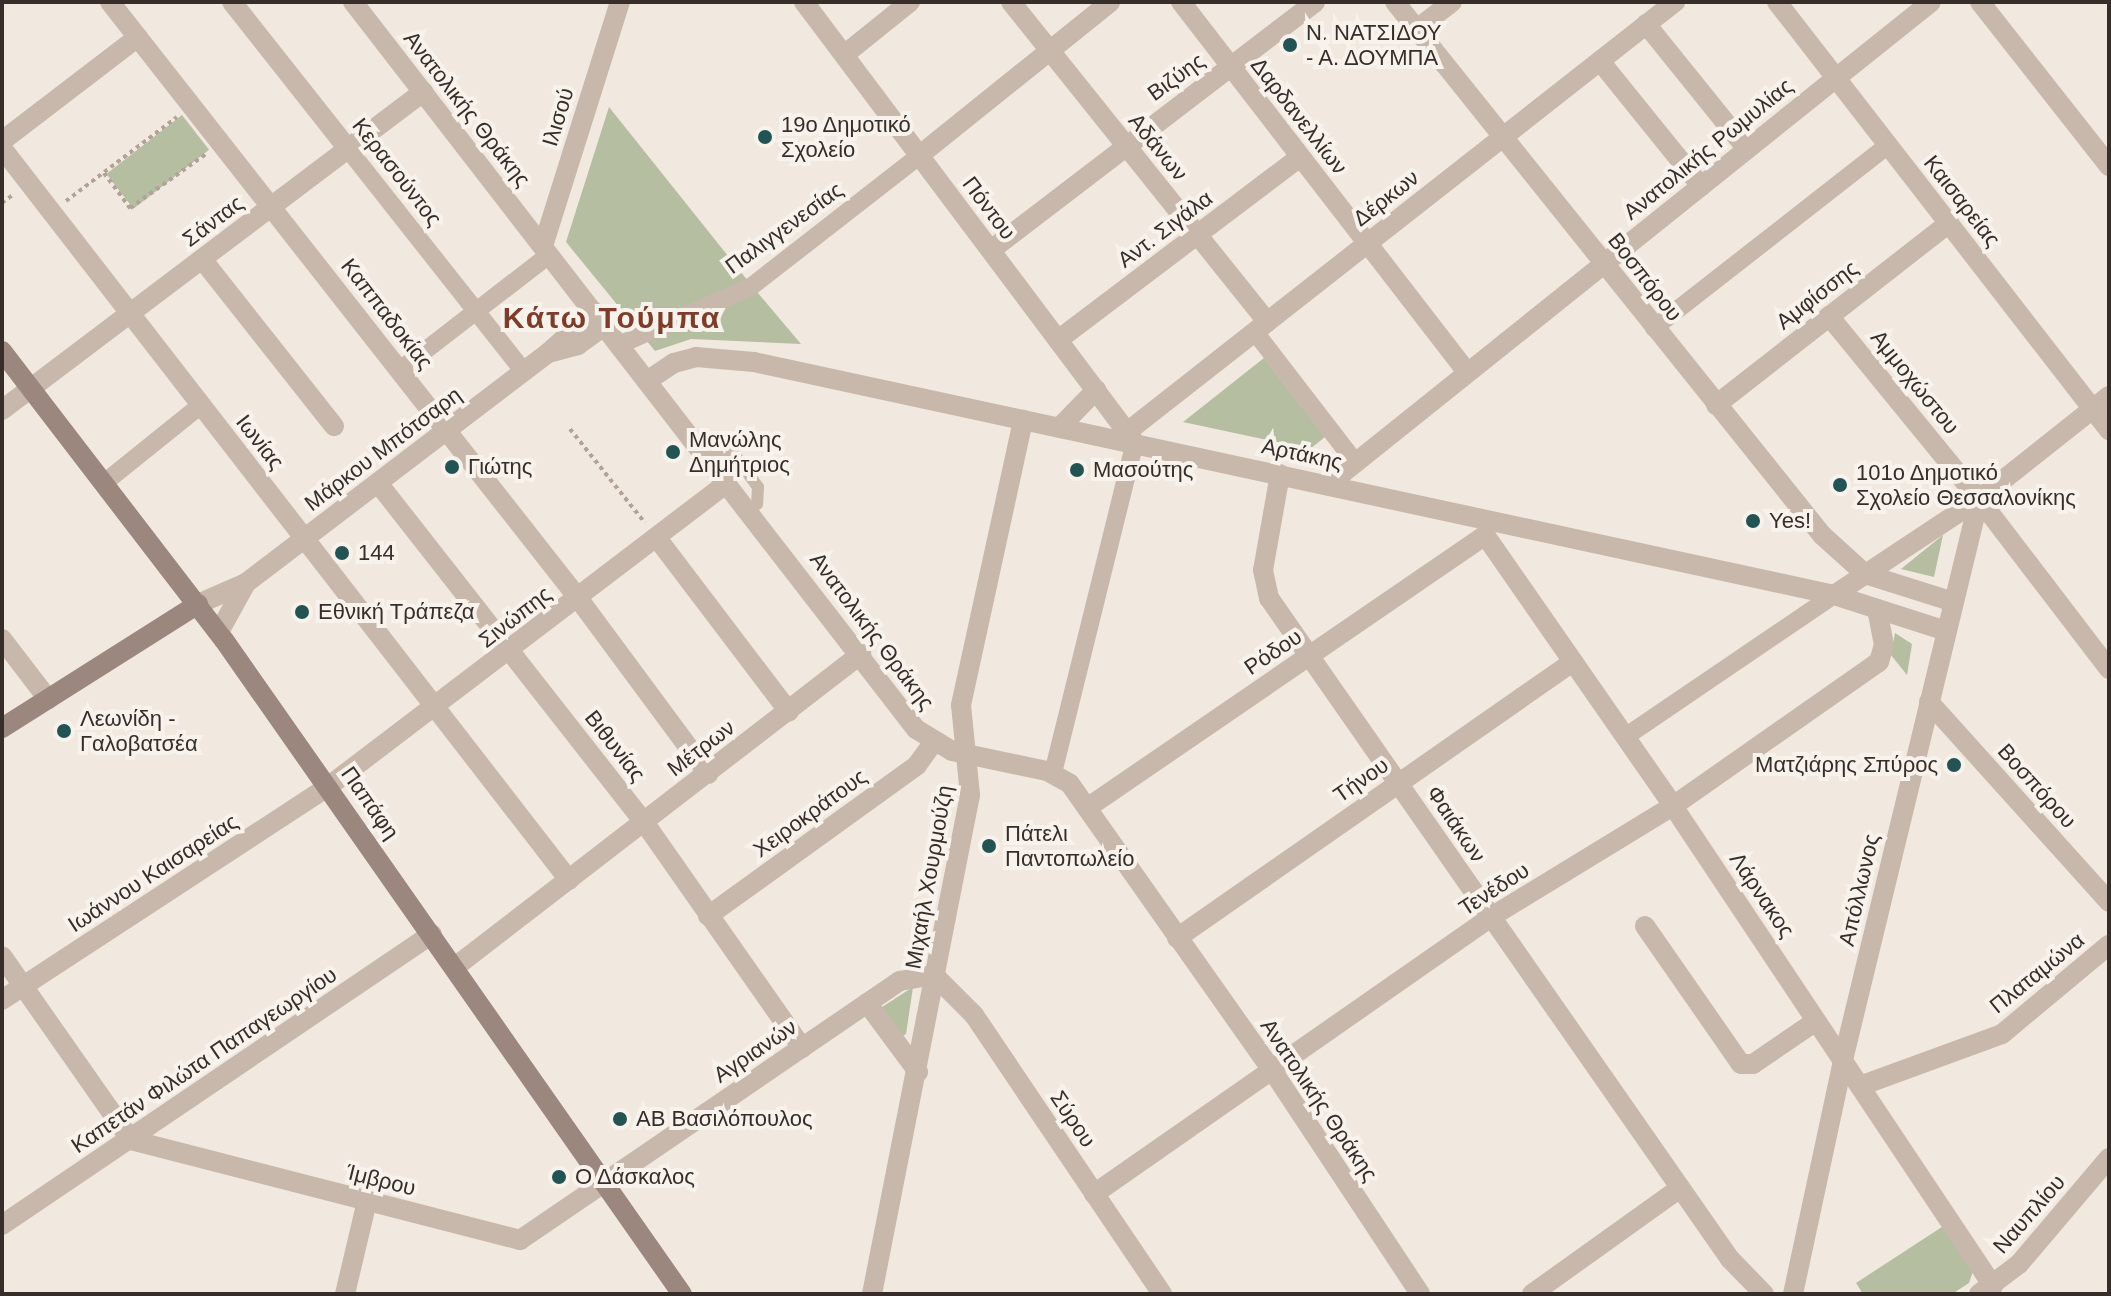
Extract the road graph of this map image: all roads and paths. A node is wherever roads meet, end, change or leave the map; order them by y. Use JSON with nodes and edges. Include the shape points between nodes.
{"nodes":[{"id":1,"x":110,"y":2,"type":"edge"},
{"id":2,"x":232,"y":2,"type":"edge"},
{"id":3,"x":620,"y":2,"type":"edge"},
{"id":4,"x":804,"y":2,"type":"edge"},
{"id":5,"x":910,"y":2,"type":"edge"},
{"id":6,"x":1011,"y":2,"type":"edge"},
{"id":7,"x":1110,"y":2,"type":"edge"},
{"id":8,"x":1181,"y":2,"type":"edge"},
{"id":9,"x":1315,"y":2,"type":"edge"},
{"id":10,"x":1395,"y":2,"type":"edge"},
{"id":11,"x":1452,"y":2,"type":"edge"},
{"id":12,"x":1675,"y":2,"type":"edge"},
{"id":13,"x":1777,"y":2,"type":"edge"},
{"id":14,"x":1980,"y":2,"type":"edge"},
{"id":15,"x":358,"y":4,"type":"edge"},
{"id":16,"x":1923,"y":5,"type":"edge"},
{"id":17,"x":1646,"y":24,"type":"junction"},
{"id":18,"x":1417,"y":29,"type":"junction"},
{"id":19,"x":138,"y":37,"type":"junction"},
{"id":20,"x":1049,"y":50,"type":"junction"},
{"id":21,"x":844,"y":55,"type":"junction"},
{"id":22,"x":1600,"y":61,"type":"junction"},
{"id":23,"x":1231,"y":67,"type":"junction"},
{"id":24,"x":1836,"y":78,"type":"junction"},
{"id":25,"x":423,"y":92,"type":"junction"},
{"id":26,"x":192,"y":106,"type":"junction"},
{"id":27,"x":1503,"y":137,"type":"junction"},
{"id":28,"x":2,"y":141,"type":"edge"},
{"id":29,"x":222,"y":143,"type":"junction"},
{"id":30,"x":1125,"y":145,"type":"junction"},
{"id":31,"x":1888,"y":145,"type":"junction"},
{"id":32,"x":2,"y":148,"type":"edge"},
{"id":33,"x":348,"y":149,"type":"junction"},
{"id":34,"x":1747,"y":149,"type":"junction"},
{"id":35,"x":920,"y":155,"type":"junction"},
{"id":36,"x":1300,"y":157,"type":"junction"},
{"id":37,"x":2109,"y":166,"type":"edge"},
{"id":38,"x":104,"y":173,"type":"junction"},
{"id":39,"x":1701,"y":186,"type":"junction"},
{"id":40,"x":272,"y":206,"type":"junction"},
{"id":41,"x":51,"y":211,"type":"junction"},
{"id":42,"x":1949,"y":223,"type":"junction"},
{"id":43,"x":1197,"y":235,"type":"junction"},
{"id":44,"x":1367,"y":244,"type":"junction"},
{"id":45,"x":546,"y":250,"type":"junction"},
{"id":46,"x":991,"y":250,"type":"junction"},
{"id":47,"x":202,"y":259,"type":"junction"},
{"id":48,"x":1603,"y":264,"type":"junction"},
{"id":49,"x":476,"y":311,"type":"junction"},
{"id":50,"x":130,"y":313,"type":"junction"},
{"id":51,"x":1829,"y":316,"type":"junction"},
{"id":52,"x":599,"y":319,"type":"junction"},
{"id":53,"x":1261,"y":327,"type":"junction"},
{"id":54,"x":1654,"y":328,"type":"junction"},
{"id":55,"x":1058,"y":340,"type":"junction"},
{"id":56,"x":619,"y":345,"type":"junction"},
{"id":57,"x":2,"y":351,"type":"edge"},
{"id":58,"x":400,"y":370,"type":"junction"},
{"id":59,"x":524,"y":372,"type":"junction"},
{"id":60,"x":1467,"y":372,"type":"junction"},
{"id":61,"x":647,"y":381,"type":"junction"},
{"id":62,"x":31,"y":388,"type":"junction"},
{"id":63,"x":1096,"y":390,"type":"junction"},
{"id":64,"x":2109,"y":396,"type":"edge"},
{"id":65,"x":201,"y":405,"type":"junction"},
{"id":66,"x":1716,"y":405,"type":"junction"},
{"id":67,"x":2093,"y":409,"type":"junction"},
{"id":68,"x":2,"y":410,"type":"edge"},
{"id":69,"x":1023,"y":420,"type":"junction"},
{"id":70,"x":334,"y":426,"type":"dead end"},
{"id":71,"x":1060,"y":427,"type":"junction"},
{"id":72,"x":570,"y":429,"type":"dead end"},
{"id":73,"x":447,"y":430,"type":"junction"},
{"id":74,"x":2109,"y":430,"type":"edge"},
{"id":75,"x":1131,"y":437,"type":"junction"},
{"id":76,"x":719,"y":452,"type":"dead end"},
{"id":77,"x":1355,"y":462,"type":"junction"},
{"id":78,"x":1280,"y":474,"type":"junction"},
{"id":79,"x":104,"y":483,"type":"junction"},
{"id":80,"x":378,"y":483,"type":"junction"},
{"id":81,"x":727,"y":483,"type":"junction"},
{"id":82,"x":1329,"y":484,"type":"junction"},
{"id":83,"x":1979,"y":499,"type":"junction"},
{"id":84,"x":757,"y":504,"type":"dead end"},
{"id":85,"x":1486,"y":527,"type":"junction"},
{"id":86,"x":657,"y":538,"type":"junction"},
{"id":87,"x":305,"y":539,"type":"junction"},
{"id":88,"x":1865,"y":574,"type":"junction"},
{"id":89,"x":246,"y":583,"type":"junction"},
{"id":90,"x":1834,"y":595,"type":"junction"},
{"id":91,"x":578,"y":598,"type":"junction"},
{"id":92,"x":1954,"y":602,"type":"junction"},
{"id":93,"x":198,"y":604,"type":"junction"},
{"id":94,"x":1877,"y":609,"type":"junction"},
{"id":95,"x":1946,"y":631,"type":"junction"},
{"id":96,"x":219,"y":632,"type":"junction"},
{"id":97,"x":2,"y":639,"type":"edge"},
{"id":98,"x":511,"y":650,"type":"junction"},
{"id":99,"x":861,"y":654,"type":"junction"},
{"id":100,"x":1309,"y":657,"type":"junction"},
{"id":101,"x":1573,"y":662,"type":"junction"},
{"id":102,"x":2109,"y":669,"type":"edge"},
{"id":103,"x":48,"y":699,"type":"junction"},
{"id":104,"x":1929,"y":702,"type":"junction"},
{"id":105,"x":436,"y":709,"type":"junction"},
{"id":106,"x":789,"y":712,"type":"junction"},
{"id":107,"x":2,"y":728,"type":"edge"},
{"id":108,"x":1625,"y":737,"type":"junction"},
{"id":109,"x":934,"y":742,"type":"junction"},
{"id":110,"x":967,"y":756,"type":"junction"},
{"id":111,"x":1053,"y":773,"type":"junction"},
{"id":112,"x":708,"y":774,"type":"junction"},
{"id":113,"x":1400,"y":783,"type":"junction"},
{"id":114,"x":329,"y":786,"type":"junction"},
{"id":115,"x":1673,"y":806,"type":"junction"},
{"id":116,"x":1087,"y":808,"type":"junction"},
{"id":117,"x":644,"y":822,"type":"junction"},
{"id":118,"x":569,"y":880,"type":"junction"},
{"id":119,"x":2109,"y":902,"type":"edge"},
{"id":120,"x":708,"y":916,"type":"junction"},
{"id":121,"x":1491,"y":917,"type":"junction"},
{"id":122,"x":1645,"y":926,"type":"dead end"},
{"id":123,"x":432,"y":934,"type":"junction"},
{"id":124,"x":1177,"y":938,"type":"junction"},
{"id":125,"x":2109,"y":945,"type":"edge"},
{"id":126,"x":2,"y":956,"type":"edge"},
{"id":127,"x":455,"y":967,"type":"junction"},
{"id":128,"x":937,"y":976,"type":"junction"},
{"id":129,"x":23,"y":986,"type":"junction"},
{"id":130,"x":2,"y":1000,"type":"edge"},
{"id":131,"x":867,"y":1003,"type":"junction"},
{"id":132,"x":1816,"y":1021,"type":"junction"},
{"id":133,"x":802,"y":1048,"type":"junction"},
{"id":134,"x":1843,"y":1060,"type":"junction"},
{"id":135,"x":1272,"y":1070,"type":"junction"},
{"id":136,"x":918,"y":1072,"type":"junction"},
{"id":137,"x":1860,"y":1086,"type":"junction"},
{"id":138,"x":131,"y":1140,"type":"junction"},
{"id":139,"x":2105,"y":1169,"type":"edge"},
{"id":140,"x":605,"y":1182,"type":"junction"},
{"id":141,"x":1680,"y":1188,"type":"junction"},
{"id":142,"x":1094,"y":1194,"type":"junction"},
{"id":143,"x":367,"y":1201,"type":"junction"},
{"id":144,"x":2,"y":1225,"type":"edge"},
{"id":145,"x":1986,"y":1290,"type":"edge"},
{"id":146,"x":345,"y":1294,"type":"edge"},
{"id":147,"x":682,"y":1294,"type":"edge"},
{"id":148,"x":872,"y":1294,"type":"edge"},
{"id":149,"x":1162,"y":1294,"type":"edge"},
{"id":150,"x":1420,"y":1294,"type":"edge"},
{"id":151,"x":1532,"y":1294,"type":"edge"},
{"id":152,"x":1764,"y":1294,"type":"edge"},
{"id":153,"x":1793,"y":1294,"type":"edge"}],
"edges":[{"from":1,"to":19,"type":"street","name":"Καππαδοκίας"},
{"from":2,"to":33,"type":"street","name":"Κερασούντος"},
{"from":3,"to":45,"type":"street","name":"Ιλισού"},
{"from":4,"to":21,"type":"street","name":"Πόντου"},
{"from":5,"to":21,"type":"street"},
{"from":6,"to":20,"type":"street","name":"Αδάνων"},
{"from":7,"to":20,"type":"street","name":"Παλιγγενεσίας"},
{"from":8,"to":23,"type":"street","name":"Δαρδανελλίων"},
{"from":9,"to":23,"type":"street","name":"Βιζύης"},
{"from":10,"to":18,"type":"street","name":"Βοσπόρου"},
{"from":11,"to":18,"type":"street"},
{"from":12,"to":17,"type":"street","name":"Δέρκων"},
{"from":13,"to":24,"type":"street","name":"Καισαρείας"},
{"from":14,"to":37,"type":"street"},
{"from":15,"to":25,"type":"street","name":"Ανατολικής Θράκης"},
{"from":16,"to":24,"type":"street","name":"Ανατολικής Ρωμυλίας"},
{"from":17,"to":22,"type":"street","name":"Δέρκων"},
{"from":17,"to":34,"type":"street"},
{"from":18,"to":27,"type":"street","name":"Βοσπόρου"},
{"from":19,"to":26,"type":"street","name":"Καππαδοκίας"},
{"from":19,"to":28,"type":"street"},
{"from":20,"to":30,"type":"street","name":"Αδάνων"},
{"from":20,"to":35,"type":"street","name":"Παλιγγενεσίας"},
{"from":21,"to":35,"type":"street","name":"Πόντου"},
{"from":22,"to":27,"type":"street","name":"Δέρκων"},
{"from":22,"to":39,"type":"street"},
{"from":23,"to":30,"type":"street","name":"Βιζύης"},
{"from":23,"to":36,"type":"street","name":"Δαρδανελλίων"},
{"from":24,"to":31,"type":"street","name":"Καισαρείας"},
{"from":24,"to":34,"type":"street","name":"Ανατολικής Ρωμυλίας"},
{"from":25,"to":33,"type":"street","name":"Σάντας"},
{"from":25,"to":45,"type":"street","name":"Ανατολικής Θράκης"},
{"from":26,"to":29,"type":"street","name":"Καππαδοκίας"},
{"from":26,"to":38,"type":"path"},
{"from":27,"to":44,"type":"street","name":"Δέρκων"},
{"from":27,"to":48,"type":"street","name":"Βοσπόρου"},
{"from":29,"to":38,"type":"path","via":[[130,208]]},
{"from":29,"to":40,"type":"street","name":"Καππαδοκίας"},
{"from":30,"to":43,"type":"street","name":"Αδάνων"},
{"from":30,"to":46,"type":"street","name":"Βιζύης"},
{"from":31,"to":42,"type":"street","name":"Καισαρείας"},
{"from":31,"to":54,"type":"street"},
{"from":32,"to":41,"type":"street","name":"Ιωνίας"},
{"from":33,"to":40,"type":"street","name":"Σάντας"},
{"from":33,"to":49,"type":"street","name":"Κερασούντος"},
{"from":34,"to":39,"type":"street","name":"Ανατολικής Ρωμυλίας"},
{"from":35,"to":46,"type":"street","name":"Πόντου"},
{"from":35,"to":56,"type":"street","name":"Παλιγγενεσίας","via":[[752,286]]},
{"from":36,"to":43,"type":"street","name":"Αντ. Σιγάλα"},
{"from":36,"to":44,"type":"street","name":"Δαρδανελλίων"},
{"from":38,"to":41,"type":"path"},
{"from":39,"to":48,"type":"street","name":"Ανατολικής Ρωμυλίας"},
{"from":40,"to":47,"type":"street","name":"Σάντας"},
{"from":40,"to":58,"type":"street","name":"Καππαδοκίας"},
{"from":41,"to":50,"type":"street","name":"Ιωνίας"},
{"from":42,"to":51,"type":"street","name":"Αμφίσσης"},
{"from":42,"to":67,"type":"street","name":"Καισαρείας"},
{"from":43,"to":53,"type":"street","name":"Αδάνων"},
{"from":43,"to":55,"type":"street","name":"Αντ. Σιγάλα"},
{"from":44,"to":53,"type":"street","name":"Δέρκων"},
{"from":44,"to":60,"type":"street","name":"Δαρδανελλίων"},
{"from":45,"to":49,"type":"street"},
{"from":45,"to":52,"type":"street","name":"Ανατολικής Θράκης"},
{"from":46,"to":55,"type":"street","name":"Πόντου"},
{"from":47,"to":50,"type":"street","name":"Σάντας"},
{"from":47,"to":70,"type":"street"},
{"from":48,"to":54,"type":"street","name":"Βοσπόρου"},
{"from":48,"to":60,"type":"street","name":"Ανατολικής Ρωμυλίας"},
{"from":49,"to":58,"type":"street"},
{"from":49,"to":59,"type":"street","name":"Κερασούντος"},
{"from":50,"to":62,"type":"street","name":"Σάντας"},
{"from":50,"to":65,"type":"street","name":"Ιωνίας"},
{"from":51,"to":66,"type":"street","name":"Αμφίσσης"},
{"from":51,"to":83,"type":"street","name":"Αμμοχώστου"},
{"from":52,"to":56,"type":"street","name":"Ανατολικής Θράκης"},
{"from":52,"to":59,"type":"street","name":"Μάρκου Μπότσαρη","via":[[578,345],[548,353]]},
{"from":53,"to":75,"type":"street","name":"Δέρκων"},
{"from":53,"to":77,"type":"street"},
{"from":54,"to":66,"type":"street","name":"Βοσπόρου"},
{"from":55,"to":63,"type":"street","name":"Πόντου"},
{"from":56,"to":61,"type":"street","name":"Ανατολικής Θράκης"},
{"from":57,"to":62,"type":"main road","name":"Παπάφη"},
{"from":58,"to":73,"type":"street","name":"Καππαδοκίας"},
{"from":59,"to":73,"type":"street","name":"Μάρκου Μπότσαρη"},
{"from":60,"to":77,"type":"street","name":"Ανατολικής Ρωμυλίας"},
{"from":61,"to":69,"type":"street","name":"Αρτάκης","via":[[686,359],[719,358]]},
{"from":61,"to":81,"type":"street","name":"Ανατολικής Θράκης"},
{"from":62,"to":68,"type":"street","name":"Σάντας"},
{"from":62,"to":79,"type":"main road","name":"Παπάφη"},
{"from":63,"to":71,"type":"street"},
{"from":63,"to":75,"type":"street","name":"Πόντου"},
{"from":64,"to":67,"type":"street"},
{"from":65,"to":79,"type":"street"},
{"from":65,"to":87,"type":"street","name":"Ιωνίας"},
{"from":66,"to":88,"type":"street","name":"Βοσπόρου","via":[[1822,535]]},
{"from":67,"to":74,"type":"street","name":"Καισαρείας"},
{"from":67,"to":83,"type":"street"},
{"from":69,"to":71,"type":"street","name":"Αρτάκης"},
{"from":69,"to":110,"type":"street","name":"Μιχαήλ Χουρμούζη","via":[[961,705]]},
{"from":71,"to":75,"type":"street","name":"Αρτάκης"},
{"from":72,"to":86,"type":"path"},
{"from":73,"to":80,"type":"street","name":"Μάρκου Μπότσαρη"},
{"from":73,"to":91,"type":"street","name":"Καππαδοκίας"},
{"from":75,"to":78,"type":"street","name":"Αρτάκης"},
{"from":75,"to":111,"type":"street"},
{"from":76,"to":84,"type":"lane","via":[[734,454],[758,487]]},
{"from":77,"to":82,"type":"street","name":"Ανατολικής Ρωμυλίας"},
{"from":78,"to":82,"type":"street","name":"Αρτάκης"},
{"from":78,"to":100,"type":"street","name":"Φαιάκων","via":[[1263,582]]},
{"from":79,"to":93,"type":"main road","name":"Παπάφη"},
{"from":80,"to":87,"type":"street","name":"Μάρκου Μπότσαρη"},
{"from":80,"to":98,"type":"street","name":"Βιθυνίας"},
{"from":81,"to":86,"type":"street","name":"Σινώπης"},
{"from":81,"to":99,"type":"street","name":"Ανατολικής Θράκης"},
{"from":82,"to":85,"type":"street","name":"Αρτάκης"},
{"from":83,"to":88,"type":"street"},
{"from":83,"to":92,"type":"street","name":"Απόλλωνος"},
{"from":83,"to":102,"type":"street","name":"Αμμοχώστου"},
{"from":85,"to":90,"type":"street","name":"Αρτάκης"},
{"from":85,"to":100,"type":"street","name":"Ρόδου"},
{"from":85,"to":101,"type":"street","name":"Λάρνακος"},
{"from":86,"to":91,"type":"street","name":"Σινώπης"},
{"from":86,"to":106,"type":"street"},
{"from":87,"to":89,"type":"street","name":"Μάρκου Μπότσαρη"},
{"from":87,"to":105,"type":"street","name":"Ιωνίας"},
{"from":88,"to":90,"type":"street"},
{"from":88,"to":92,"type":"street"},
{"from":89,"to":93,"type":"street","name":"Μάρκου Μπότσαρη"},
{"from":89,"to":96,"type":"street","name":"Μάρκου Μπότσαρη"},
{"from":90,"to":94,"type":"street","name":"Αρτάκης"},
{"from":90,"to":108,"type":"street"},
{"from":91,"to":98,"type":"street","name":"Σινώπης"},
{"from":91,"to":112,"type":"street","name":"Καππαδοκίας"},
{"from":92,"to":95,"type":"street","name":"Απόλλωνος"},
{"from":93,"to":96,"type":"main road","name":"Παπάφη"},
{"from":93,"to":103,"type":"main road","name":"Μάρκου Μπότσαρη"},
{"from":94,"to":95,"type":"street","name":"Αρτάκης"},
{"from":94,"to":115,"type":"street","name":"Τενέδου","via":[[1884,645],[1879,662]]},
{"from":95,"to":104,"type":"street","name":"Απόλλωνος"},
{"from":96,"to":114,"type":"main road","name":"Παπάφη"},
{"from":97,"to":103,"type":"street"},
{"from":98,"to":105,"type":"street","name":"Σινώπης"},
{"from":98,"to":117,"type":"street","name":"Βιθυνίας"},
{"from":99,"to":106,"type":"street","name":"Μέτρων"},
{"from":99,"to":109,"type":"street","name":"Ανατολικής Θράκης","via":[[912,724]]},
{"from":100,"to":113,"type":"street","name":"Φαιάκων"},
{"from":100,"to":116,"type":"street","name":"Ρόδου"},
{"from":101,"to":108,"type":"street","name":"Λάρνακος"},
{"from":101,"to":113,"type":"street","name":"Τήνου"},
{"from":103,"to":107,"type":"main road","name":"Μάρκου Μπότσαρη"},
{"from":104,"to":119,"type":"street","name":"Βοσπόρου"},
{"from":104,"to":134,"type":"street","name":"Απόλλωνος"},
{"from":105,"to":114,"type":"street","name":"Σινώπης"},
{"from":105,"to":118,"type":"street","name":"Ιωνίας"},
{"from":106,"to":112,"type":"street","name":"Μέτρων"},
{"from":108,"to":115,"type":"street","name":"Λάρνακος"},
{"from":109,"to":110,"type":"street","name":"Ανατολικής Θράκης"},
{"from":109,"to":120,"type":"street","name":"Χειροκράτους","via":[[917,765]]},
{"from":110,"to":111,"type":"street","name":"Ανατολικής Θράκης"},
{"from":110,"to":128,"type":"street","name":"Μιχαήλ Χουρμούζη","via":[[970,795]]},
{"from":111,"to":116,"type":"street","name":"Ανατολικής Θράκης","via":[[1070,784]]},
{"from":112,"to":117,"type":"street","name":"Μέτρων"},
{"from":113,"to":121,"type":"street","name":"Φαιάκων"},
{"from":113,"to":124,"type":"street","name":"Τήνου"},
{"from":114,"to":123,"type":"main road","name":"Παπάφη"},
{"from":114,"to":129,"type":"street","name":"Ιωάννου Καισαρείας"},
{"from":115,"to":121,"type":"street","name":"Τενέδου"},
{"from":115,"to":132,"type":"street","name":"Λάρνακος"},
{"from":116,"to":124,"type":"street","name":"Ανατολικής Θράκης"},
{"from":117,"to":118,"type":"street","name":"Μέτρων"},
{"from":117,"to":120,"type":"street","name":"Βιθυνίας"},
{"from":118,"to":127,"type":"street","name":"Μέτρων"},
{"from":120,"to":133,"type":"street","name":"Βιθυνίας"},
{"from":121,"to":135,"type":"street","name":"Τενέδου"},
{"from":121,"to":141,"type":"street","name":"Φαιάκων"},
{"from":122,"to":132,"type":"street","via":[[1741,1064],[1753,1064]]},
{"from":123,"to":127,"type":"main road","name":"Παπάφη"},
{"from":123,"to":138,"type":"street","name":"Καπετάν Φιλώτα Παπαγεωργίου"},
{"from":124,"to":135,"type":"street","name":"Ανατολικής Θράκης"},
{"from":125,"to":137,"type":"street","name":"Πλαταμώνα","via":[[2002,1034]]},
{"from":126,"to":129,"type":"street"},
{"from":127,"to":140,"type":"main road","name":"Παπάφη"},
{"from":128,"to":131,"type":"street","name":"Αγριανών","via":[[904,979]]},
{"from":128,"to":136,"type":"street","name":"Μιχαήλ Χουρμούζη"},
{"from":128,"to":142,"type":"street","name":"Σύρου","via":[[974,1015]]},
{"from":129,"to":130,"type":"street","name":"Ιωάννου Καισαρείας"},
{"from":129,"to":138,"type":"street"},
{"from":131,"to":133,"type":"street","name":"Αγριανών"},
{"from":131,"to":136,"type":"street"},
{"from":132,"to":134,"type":"street","name":"Λάρνακος"},
{"from":133,"to":140,"type":"street","name":"Αγριανών"},
{"from":134,"to":137,"type":"street","name":"Λάρνακος"},
{"from":134,"to":153,"type":"street","name":"Απόλλωνος"},
{"from":135,"to":142,"type":"street","name":"Τενέδου"},
{"from":135,"to":150,"type":"street","name":"Ανατολικής Θράκης"},
{"from":136,"to":148,"type":"street","name":"Μιχαήλ Χουρμούζη"},
{"from":137,"to":145,"type":"street","name":"Λάρνακος"},
{"from":138,"to":143,"type":"street","name":"Ίμβρου"},
{"from":138,"to":144,"type":"street","name":"Καπετάν Φιλώτα Παπαγεωργίου"},
{"from":139,"to":145,"type":"street","name":"Ναυπλίου","via":[[2019,1264]]},
{"from":140,"to":143,"type":"street","name":"Ίμβρου","via":[[520,1240]]},
{"from":140,"to":147,"type":"main road","name":"Παπάφη"},
{"from":141,"to":151,"type":"street"},
{"from":141,"to":152,"type":"street","name":"Φαιάκων","via":[[1732,1261]]},
{"from":142,"to":149,"type":"street","name":"Σύρου"},
{"from":143,"to":146,"type":"street"}]}
